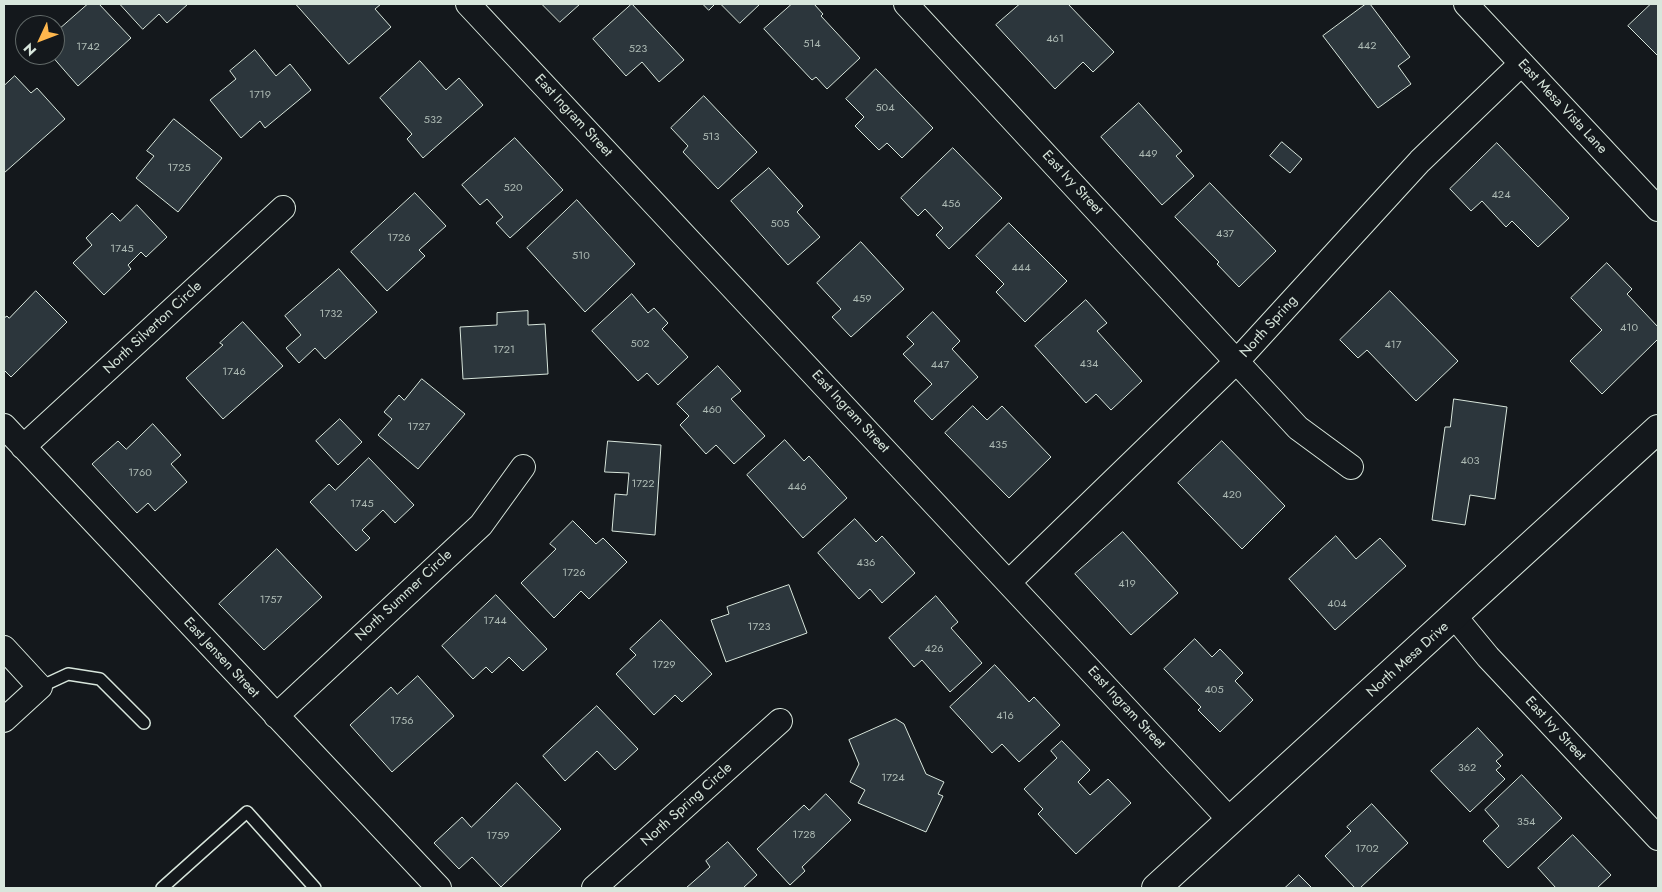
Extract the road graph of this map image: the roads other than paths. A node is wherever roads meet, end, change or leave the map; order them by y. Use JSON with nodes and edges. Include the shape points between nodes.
{"nodes":[{"id":1,"x":468,"y":4,"type":"edge"},
{"id":2,"x":906,"y":4,"type":"edge"},
{"id":3,"x":1466,"y":4,"type":"edge"},
{"id":4,"x":1521,"y":64,"type":"junction"},
{"id":5,"x":283,"y":208,"type":"dead end"},
{"id":6,"x":1658,"y":209,"type":"edge"},
{"id":7,"x":1237,"y":362,"type":"junction"},
{"id":8,"x":4,"y":426,"type":"edge"},
{"id":9,"x":1658,"y":429,"type":"edge"},
{"id":10,"x":23,"y":447,"type":"junction"},
{"id":11,"x":523,"y":467,"type":"dead end"},
{"id":12,"x":1351,"y":467,"type":"dead end"},
{"id":13,"x":1009,"y":582,"type":"junction"},
{"id":14,"x":1454,"y":617,"type":"junction"},
{"id":15,"x":4,"y":648,"type":"edge"},
{"id":16,"x":40,"y":687,"type":"junction"},
{"id":17,"x":276,"y":716,"type":"junction"},
{"id":18,"x":4,"y":720,"type":"edge"},
{"id":19,"x":780,"y":721,"type":"dead end"},
{"id":20,"x":144,"y":723,"type":"dead end"},
{"id":21,"x":1230,"y":820,"type":"junction"},
{"id":22,"x":1658,"y":838,"type":"edge"},
{"id":23,"x":162,"y":888,"type":"edge"},
{"id":24,"x":315,"y":888,"type":"edge"},
{"id":25,"x":439,"y":888,"type":"edge"},
{"id":26,"x":594,"y":888,"type":"edge"},
{"id":27,"x":1156,"y":888,"type":"edge"}],
"edges":[{"from":1,"to":13,"type":"street","name":"East Ingram Street"},
{"from":2,"to":7,"type":"street","name":"East Ivy Street"},
{"from":3,"to":4,"type":"street","name":"East Mesa Vista Lane"},
{"from":4,"to":6,"type":"street","name":"East Mesa Vista Lane"},
{"from":4,"to":7,"type":"street","name":"North Spring","via":[[1420,161]]},
{"from":5,"to":10,"type":"street","name":"North Silverton Circle"},
{"from":7,"to":12,"type":"street","name":"East Ivy Street","via":[[1298,428]]},
{"from":7,"to":13,"type":"street","name":"North Spring"},
{"from":8,"to":10,"type":"street","name":"East Jensen Street"},
{"from":9,"to":14,"type":"main road","name":"North Mesa Drive"},
{"from":10,"to":17,"type":"street","name":"East Jensen Street"},
{"from":11,"to":17,"type":"street","name":"North Summer Circle","via":[[481,524]]},
{"from":13,"to":21,"type":"street","name":"East Ingram Street"},
{"from":14,"to":21,"type":"main road","name":"North Mesa Drive"},
{"from":14,"to":22,"type":"street","name":"East Ivy Street"},
{"from":15,"to":16,"type":"street"},
{"from":16,"to":18,"type":"street"},
{"from":16,"to":20,"type":"lane","via":[[68,674],[100,679]]},
{"from":17,"to":25,"type":"street","name":"East Jensen Street"},
{"from":19,"to":26,"type":"street","name":"North Spring Circle"},
{"from":21,"to":27,"type":"main road","name":"North Mesa Drive"},
{"from":23,"to":24,"type":"lane","via":[[247,812]]}]}
